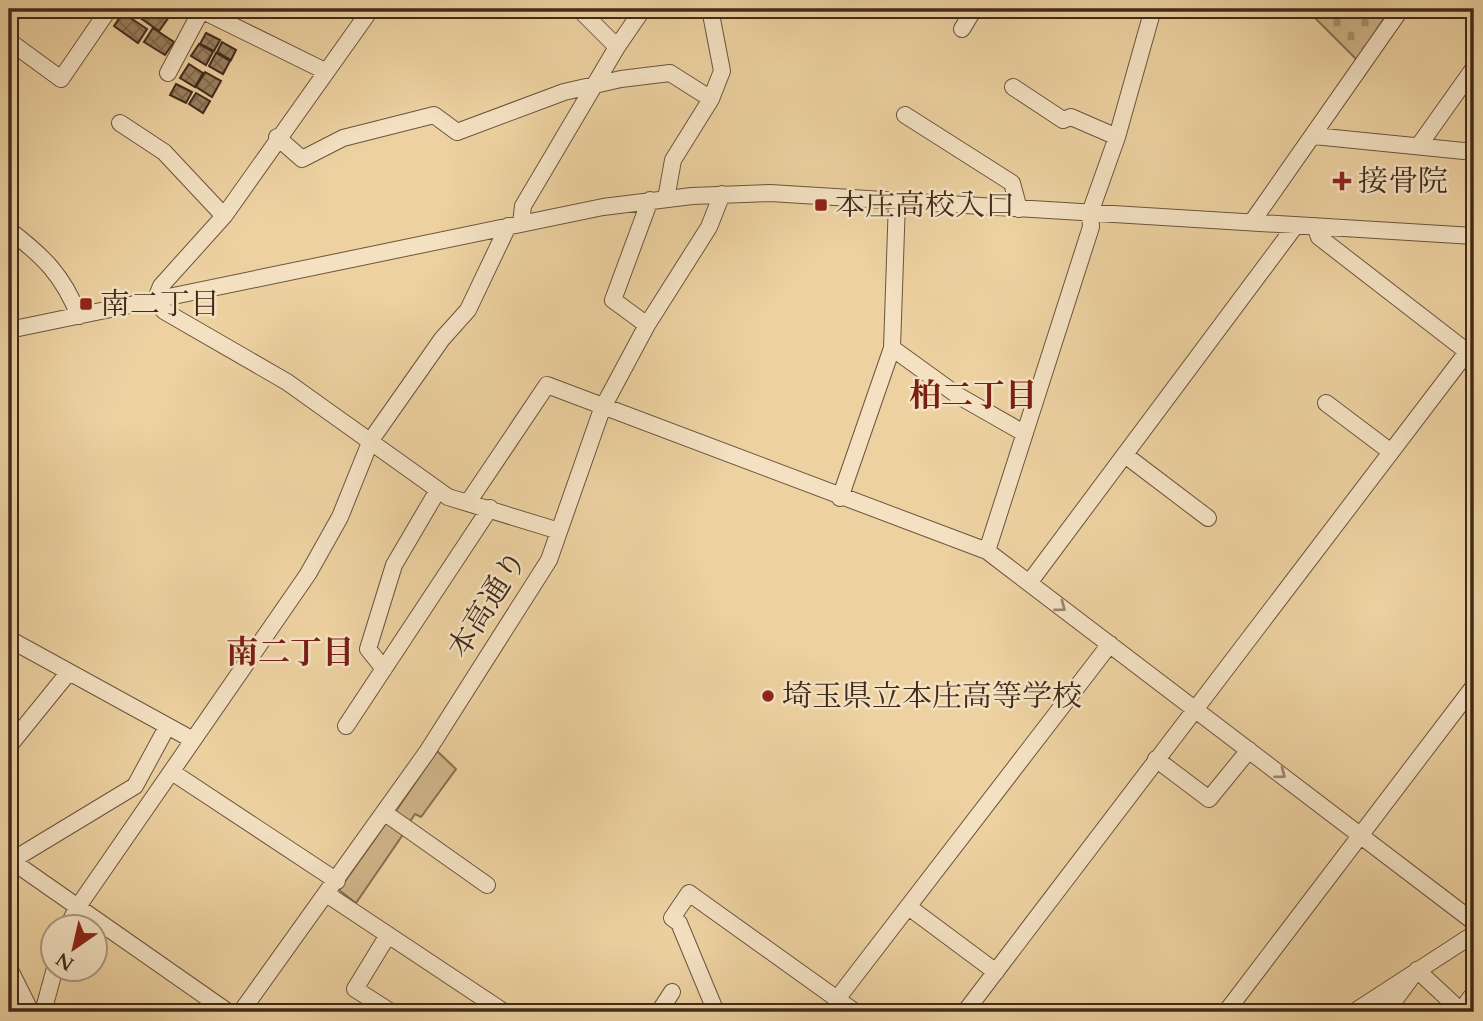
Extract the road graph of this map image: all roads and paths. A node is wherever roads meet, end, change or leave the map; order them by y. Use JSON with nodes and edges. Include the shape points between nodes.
{"nodes":[{"id":1,"x":14,"y":9,"type":"edge"},
{"id":2,"x":109,"y":9,"type":"edge"},
{"id":3,"x":202,"y":9,"type":"edge"},
{"id":4,"x":579,"y":9,"type":"edge"},
{"id":5,"x":643,"y":9,"type":"edge"},
{"id":6,"x":708,"y":9,"type":"edge"},
{"id":7,"x":974,"y":9,"type":"edge"},
{"id":8,"x":1153,"y":9,"type":"edge"},
{"id":9,"x":1401,"y":9,"type":"edge"},
{"id":10,"x":1470,"y":9,"type":"edge"},
{"id":11,"x":366,"y":10,"type":"edge"},
{"id":12,"x":1474,"y":13,"type":"edge"},
{"id":13,"x":9,"y":16,"type":"edge"},
{"id":14,"x":962,"y":29,"type":"dead end"},
{"id":15,"x":9,"y":41,"type":"edge"},
{"id":16,"x":617,"y":47,"type":"junction"},
{"id":17,"x":1474,"y":68,"type":"edge"},
{"id":18,"x":325,"y":71,"type":"junction"},
{"id":19,"x":168,"y":73,"type":"dead end"},
{"id":20,"x":596,"y":83,"type":"junction"},
{"id":21,"x":1013,"y":87,"type":"dead end"},
{"id":22,"x":711,"y":99,"type":"junction"},
{"id":23,"x":905,"y":115,"type":"dead end"},
{"id":24,"x":120,"y":124,"type":"dead end"},
{"id":25,"x":277,"y":136,"type":"junction"},
{"id":26,"x":1314,"y":136,"type":"junction"},
{"id":27,"x":1117,"y":137,"type":"junction"},
{"id":28,"x":1420,"y":144,"type":"junction"},
{"id":29,"x":1474,"y":152,"type":"edge"},
{"id":30,"x":722,"y":194,"type":"junction"},
{"id":31,"x":658,"y":200,"type":"junction"},
{"id":32,"x":897,"y":201,"type":"junction"},
{"id":33,"x":1019,"y":209,"type":"junction"},
{"id":34,"x":1090,"y":213,"type":"junction"},
{"id":35,"x":224,"y":216,"type":"junction"},
{"id":36,"x":1252,"y":222,"type":"junction"},
{"id":37,"x":514,"y":225,"type":"junction"},
{"id":38,"x":1296,"y":225,"type":"junction"},
{"id":39,"x":1315,"y":226,"type":"junction"},
{"id":40,"x":9,"y":230,"type":"edge"},
{"id":41,"x":1474,"y":236,"type":"edge"},
{"id":42,"x":155,"y":301,"type":"junction"},
{"id":43,"x":79,"y":316,"type":"junction"},
{"id":44,"x":647,"y":325,"type":"junction"},
{"id":45,"x":9,"y":330,"type":"edge"},
{"id":46,"x":892,"y":348,"type":"junction"},
{"id":47,"x":1472,"y":351,"type":"edge"},
{"id":48,"x":1326,"y":403,"type":"dead end"},
{"id":49,"x":602,"y":409,"type":"junction"},
{"id":50,"x":1022,"y":432,"type":"junction"},
{"id":51,"x":370,"y":440,"type":"junction"},
{"id":52,"x":1391,"y":452,"type":"junction"},
{"id":53,"x":1125,"y":455,"type":"junction"},
{"id":54,"x":438,"y":490,"type":"junction"},
{"id":55,"x":840,"y":498,"type":"junction"},
{"id":56,"x":469,"y":501,"type":"junction"},
{"id":57,"x":489,"y":508,"type":"junction"},
{"id":58,"x":1208,"y":517,"type":"dead end"},
{"id":59,"x":559,"y":531,"type":"junction"},
{"id":60,"x":987,"y":551,"type":"junction"},
{"id":61,"x":1029,"y":583,"type":"junction"},
{"id":62,"x":9,"y":639,"type":"edge"},
{"id":63,"x":1110,"y":644,"type":"junction"},
{"id":64,"x":384,"y":669,"type":"junction"},
{"id":65,"x":69,"y":672,"type":"junction"},
{"id":66,"x":1474,"y":686,"type":"edge"},
{"id":67,"x":1195,"y":708,"type":"junction"},
{"id":68,"x":346,"y":726,"type":"dead end"},
{"id":69,"x":167,"y":727,"type":"junction"},
{"id":70,"x":193,"y":740,"type":"junction"},
{"id":71,"x":9,"y":746,"type":"edge"},
{"id":72,"x":1249,"y":750,"type":"junction"},
{"id":73,"x":1156,"y":759,"type":"junction"},
{"id":74,"x":172,"y":772,"type":"junction"},
{"id":75,"x":385,"y":813,"type":"junction"},
{"id":76,"x":1360,"y":835,"type":"junction"},
{"id":77,"x":10,"y":860,"type":"edge"},
{"id":78,"x":487,"y":885,"type":"dead end"},
{"id":79,"x":333,"y":888,"type":"junction"},
{"id":80,"x":77,"y":908,"type":"junction"},
{"id":81,"x":910,"y":908,"type":"junction"},
{"id":82,"x":75,"y":912,"type":"edge"},
{"id":83,"x":1474,"y":922,"type":"edge"},
{"id":84,"x":1474,"y":934,"type":"edge"},
{"id":85,"x":388,"y":935,"type":"junction"},
{"id":86,"x":9,"y":968,"type":"edge"},
{"id":87,"x":1417,"y":970,"type":"junction"},
{"id":88,"x":996,"y":972,"type":"junction"},
{"id":89,"x":51,"y":982,"type":"edge"},
{"id":90,"x":672,"y":992,"type":"dead end"},
{"id":91,"x":1471,"y":997,"type":"dead end"},
{"id":92,"x":837,"y":999,"type":"junction"},
{"id":93,"x":31,"y":1012,"type":"edge"},
{"id":94,"x":43,"y":1012,"type":"edge"},
{"id":95,"x":228,"y":1012,"type":"edge"},
{"id":96,"x":241,"y":1012,"type":"edge"},
{"id":97,"x":391,"y":1012,"type":"edge"},
{"id":98,"x":504,"y":1012,"type":"edge"},
{"id":99,"x":659,"y":1012,"type":"edge"},
{"id":100,"x":716,"y":1012,"type":"edge"},
{"id":101,"x":855,"y":1012,"type":"edge"},
{"id":102,"x":965,"y":1012,"type":"edge"},
{"id":103,"x":1226,"y":1012,"type":"edge"},
{"id":104,"x":1354,"y":1012,"type":"edge"},
{"id":105,"x":1386,"y":1012,"type":"edge"}],
"edges":[{"from":1,"to":13,"type":"street"},
{"from":2,"to":15,"type":"street","via":[[61,79]]},
{"from":3,"to":18,"type":"street"},
{"from":3,"to":19,"type":"street"},
{"from":4,"to":16,"type":"street"},
{"from":5,"to":16,"type":"street"},
{"from":6,"to":22,"type":"street","via":[[722,59],[719,85]]},
{"from":7,"to":14,"type":"street"},
{"from":8,"to":27,"type":"street"},
{"from":9,"to":26,"type":"street"},
{"from":10,"to":12,"type":"street"},
{"from":11,"to":18,"type":"street"},
{"from":16,"to":20,"type":"street"},
{"from":17,"to":28,"type":"street"},
{"from":18,"to":25,"type":"street"},
{"from":20,"to":22,"type":"street","via":[[670,73]]},
{"from":20,"to":25,"type":"street","via":[[457,132],[434,115],[343,138],[302,159]]},
{"from":20,"to":37,"type":"street"},
{"from":21,"to":27,"type":"street","via":[[1063,120],[1071,117]]},
{"from":22,"to":31,"type":"street","via":[[673,160]]},
{"from":23,"to":33,"type":"street","via":[[1012,183]]},
{"from":24,"to":35,"type":"street","via":[[164,152]]},
{"from":25,"to":35,"type":"street"},
{"from":26,"to":28,"type":"street"},
{"from":26,"to":36,"type":"street"},
{"from":27,"to":34,"type":"street"},
{"from":28,"to":29,"type":"street"},
{"from":30,"to":31,"type":"street"},
{"from":30,"to":32,"type":"street"},
{"from":30,"to":44,"type":"street","name":"本高通り","via":[[709,227]]},
{"from":31,"to":37,"type":"street"},
{"from":31,"to":44,"type":"street","via":[[613,300]]},
{"from":32,"to":33,"type":"street"},
{"from":32,"to":46,"type":"street"},
{"from":33,"to":34,"type":"street"},
{"from":34,"to":36,"type":"street"},
{"from":34,"to":50,"type":"street","via":[[1091,227]]},
{"from":35,"to":42,"type":"street","via":[[161,286]]},
{"from":36,"to":38,"type":"street"},
{"from":37,"to":42,"type":"street"},
{"from":37,"to":51,"type":"street","via":[[468,310]]},
{"from":38,"to":39,"type":"street"},
{"from":38,"to":53,"type":"street"},
{"from":39,"to":41,"type":"street"},
{"from":39,"to":47,"type":"street","via":[[1319,237]]},
{"from":40,"to":43,"type":"street","via":[[42,255],[68,287]]},
{"from":42,"to":43,"type":"street"},
{"from":42,"to":51,"type":"street","via":[[164,311],[287,382]]},
{"from":43,"to":45,"type":"street"},
{"from":44,"to":49,"type":"street","name":"本高通り"},
{"from":46,"to":50,"type":"street","via":[[957,395]]},
{"from":46,"to":55,"type":"street"},
{"from":47,"to":52,"type":"street"},
{"from":48,"to":52,"type":"street"},
{"from":49,"to":55,"type":"street"},
{"from":49,"to":56,"type":"street","via":[[547,385]]},
{"from":49,"to":59,"type":"street","name":"本高通り"},
{"from":50,"to":60,"type":"street"},
{"from":51,"to":54,"type":"street"},
{"from":51,"to":70,"type":"street","via":[[340,516],[308,574]]},
{"from":52,"to":67,"type":"street"},
{"from":53,"to":58,"type":"street"},
{"from":53,"to":61,"type":"street"},
{"from":54,"to":56,"type":"street"},
{"from":54,"to":64,"type":"street","via":[[394,565],[384,595],[368,649]]},
{"from":55,"to":60,"type":"street"},
{"from":56,"to":57,"type":"street"},
{"from":57,"to":59,"type":"street"},
{"from":57,"to":64,"type":"street"},
{"from":59,"to":75,"type":"street","name":"本高通り","via":[[549,560]]},
{"from":60,"to":61,"type":"street"},
{"from":61,"to":63,"type":"street","one_way":true},
{"from":62,"to":65,"type":"street"},
{"from":63,"to":67,"type":"street"},
{"from":63,"to":81,"type":"street"},
{"from":64,"to":68,"type":"street"},
{"from":65,"to":69,"type":"street"},
{"from":65,"to":71,"type":"street"},
{"from":66,"to":76,"type":"street"},
{"from":67,"to":72,"type":"street"},
{"from":67,"to":73,"type":"street"},
{"from":69,"to":70,"type":"street"},
{"from":69,"to":77,"type":"street","via":[[135,786]]},
{"from":70,"to":74,"type":"street"},
{"from":72,"to":73,"type":"street","via":[[1209,799]]},
{"from":72,"to":76,"type":"street","one_way":true},
{"from":73,"to":88,"type":"street"},
{"from":74,"to":79,"type":"street"},
{"from":74,"to":80,"type":"street"},
{"from":75,"to":78,"type":"street"},
{"from":75,"to":79,"type":"street","name":"本高通り"},
{"from":76,"to":83,"type":"street"},
{"from":76,"to":103,"type":"street"},
{"from":77,"to":80,"type":"street"},
{"from":79,"to":85,"type":"street"},
{"from":79,"to":96,"type":"street","name":"本高通り"},
{"from":80,"to":82,"type":"street"},
{"from":80,"to":95,"type":"street"},
{"from":81,"to":88,"type":"street"},
{"from":81,"to":92,"type":"street"},
{"from":84,"to":87,"type":"street"},
{"from":85,"to":97,"type":"street","via":[[355,989]]},
{"from":85,"to":98,"type":"street"},
{"from":86,"to":93,"type":"street"},
{"from":87,"to":91,"type":"street","via":[[1461,1011]]},
{"from":87,"to":104,"type":"street"},
{"from":87,"to":105,"type":"street"},
{"from":88,"to":102,"type":"street"},
{"from":89,"to":94,"type":"street"},
{"from":90,"to":99,"type":"street"},
{"from":92,"to":100,"type":"street","via":[[689,893],[672,918],[679,923]]},
{"from":92,"to":101,"type":"street"}]}
